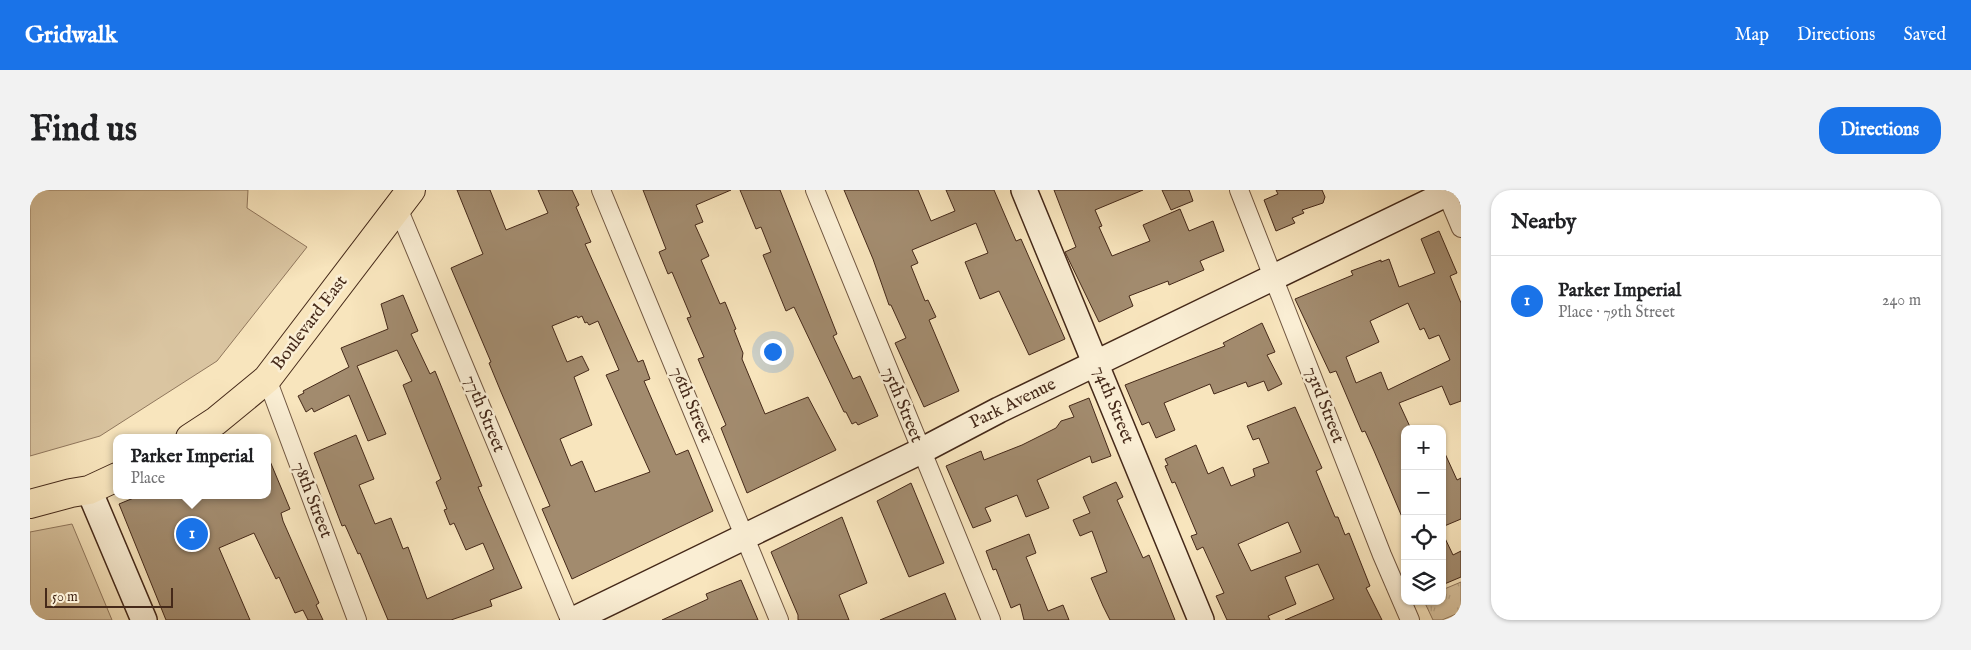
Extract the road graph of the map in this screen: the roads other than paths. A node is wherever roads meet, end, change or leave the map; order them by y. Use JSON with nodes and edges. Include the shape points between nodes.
{"nodes":[{"id":1,"x":601,"y":190,"type":"edge"},
{"id":2,"x":815,"y":190,"type":"edge"},
{"id":3,"x":1024,"y":190,"type":"edge"},
{"id":4,"x":1239,"y":190,"type":"edge"},
{"id":5,"x":1449,"y":191,"type":"edge"},
{"id":6,"x":399,"y":213,"type":"edge"},
{"id":7,"x":1461,"y":228,"type":"edge"},
{"id":8,"x":1273,"y":276,"type":"junction"},
{"id":9,"x":1096,"y":364,"type":"junction"},
{"id":10,"x":267,"y":379,"type":"junction"},
{"id":11,"x":196,"y":434,"type":"edge"},
{"id":12,"x":921,"y":451,"type":"junction"},
{"id":13,"x":113,"y":478,"type":"edge"},
{"id":14,"x":89,"y":490,"type":"junction"},
{"id":15,"x":30,"y":504,"type":"edge"},
{"id":16,"x":745,"y":536,"type":"junction"},
{"id":17,"x":144,"y":620,"type":"edge"},
{"id":18,"x":357,"y":620,"type":"edge"},
{"id":19,"x":570,"y":620,"type":"edge"},
{"id":20,"x":574,"y":620,"type":"edge"},
{"id":21,"x":779,"y":620,"type":"edge"},
{"id":22,"x":990,"y":620,"type":"edge"},
{"id":23,"x":1201,"y":620,"type":"edge"},
{"id":24,"x":1410,"y":620,"type":"edge"}],
"edges":[{"from":1,"to":16,"type":"street","name":"76th Street"},
{"from":2,"to":12,"type":"street","name":"75th Street"},
{"from":3,"to":9,"type":"street","name":"74th Street"},
{"from":4,"to":8,"type":"street","name":"73rd Street"},
{"from":5,"to":7,"type":"street"},
{"from":5,"to":8,"type":"street","name":"Park Avenue"},
{"from":6,"to":10,"type":"main road","name":"Boulevard East"},
{"from":6,"to":19,"type":"street","name":"77th Street"},
{"from":8,"to":9,"type":"street","name":"Park Avenue"},
{"from":8,"to":24,"type":"street","name":"73rd Street"},
{"from":9,"to":12,"type":"street","name":"Park Avenue"},
{"from":9,"to":23,"type":"street","name":"74th Street"},
{"from":10,"to":11,"type":"main road","name":"Boulevard East"},
{"from":10,"to":18,"type":"street","name":"78th Street"},
{"from":12,"to":16,"type":"street","name":"Park Avenue"},
{"from":12,"to":22,"type":"street","name":"75th Street"},
{"from":13,"to":14,"type":"main road"},
{"from":14,"to":15,"type":"main road"},
{"from":14,"to":17,"type":"street"},
{"from":16,"to":20,"type":"street","name":"Park Avenue"},
{"from":16,"to":21,"type":"street","name":"76th Street"}]}
